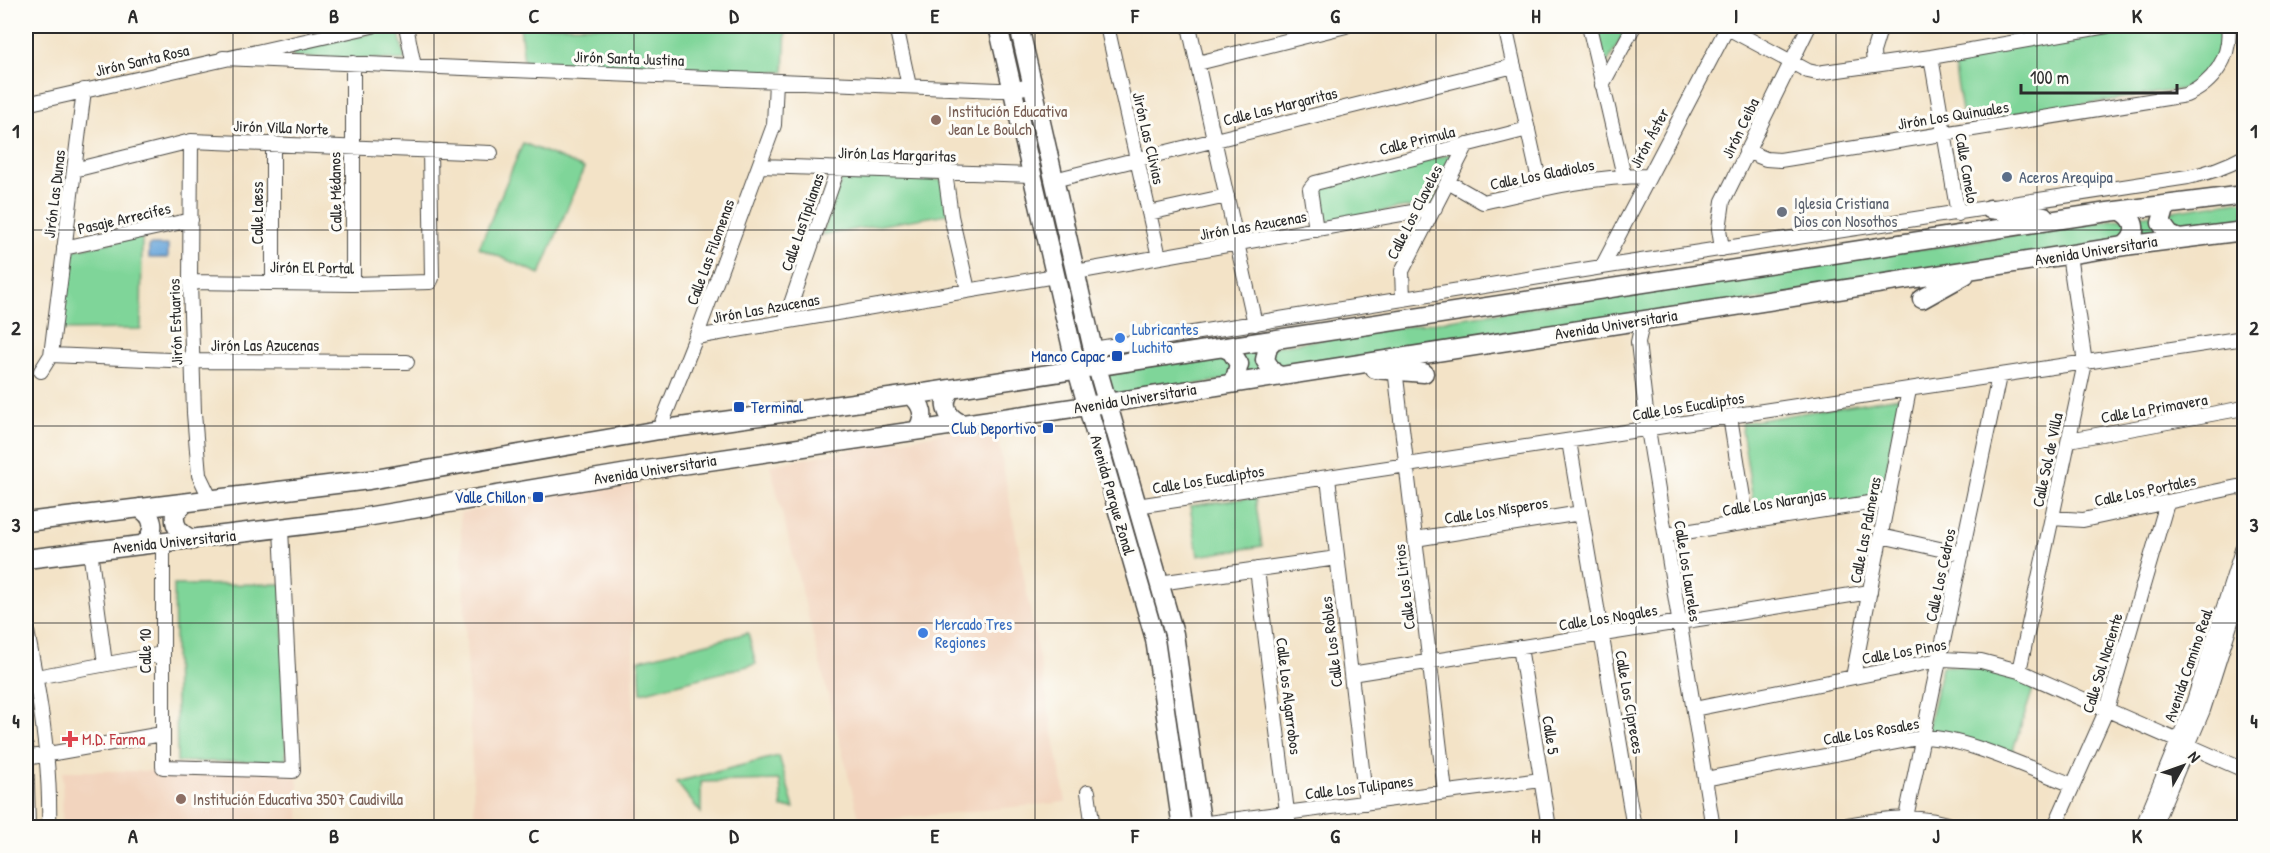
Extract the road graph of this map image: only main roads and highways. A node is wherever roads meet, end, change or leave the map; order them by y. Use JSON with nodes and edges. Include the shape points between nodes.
{"nodes":[{"id":1,"x":998,"y":26,"type":"edge"},
{"id":2,"x":1019,"y":26,"type":"edge"},
{"id":3,"x":2244,"y":195,"type":"edge"},
{"id":4,"x":2171,"y":204,"type":"junction"},
{"id":5,"x":1990,"y":209,"type":"road end"},
{"id":6,"x":2121,"y":211,"type":"junction"},
{"id":7,"x":2063,"y":219,"type":"junction"},
{"id":8,"x":2244,"y":231,"type":"edge"},
{"id":9,"x":2177,"y":238,"type":"junction"},
{"id":10,"x":2124,"y":246,"type":"junction"},
{"id":11,"x":1977,"y":268,"type":"junction"},
{"id":12,"x":1922,"y":299,"type":"dead end"},
{"id":13,"x":1273,"y":341,"type":"junction"},
{"id":14,"x":1224,"y":348,"type":"junction"},
{"id":15,"x":1343,"y":366,"type":"junction"},
{"id":16,"x":1097,"y":367,"type":"junction"},
{"id":17,"x":1077,"y":370,"type":"junction"},
{"id":18,"x":1424,"y":373,"type":"dead end"},
{"id":19,"x":1280,"y":376,"type":"junction"},
{"id":20,"x":1229,"y":384,"type":"junction"},
{"id":21,"x":952,"y":389,"type":"junction"},
{"id":22,"x":911,"y":395,"type":"junction"},
{"id":23,"x":1107,"y":403,"type":"junction"},
{"id":24,"x":1087,"y":406,"type":"junction"},
{"id":25,"x":960,"y":423,"type":"junction"},
{"id":26,"x":917,"y":430,"type":"junction"},
{"id":27,"x":185,"y":503,"type":"junction"},
{"id":28,"x":139,"y":508,"type":"junction"},
{"id":29,"x":26,"y":522,"type":"edge"},
{"id":30,"x":193,"y":540,"type":"junction"},
{"id":31,"x":143,"y":545,"type":"junction"},
{"id":32,"x":26,"y":559,"type":"edge"},
{"id":33,"x":1202,"y":826,"type":"edge"},
{"id":34,"x":1182,"y":827,"type":"edge"}],
"edges":[{"from":1,"to":17,"type":"main road","name":"Avenida Parque Zonal"},
{"from":2,"to":16,"type":"main road","name":"Avenida Parque Zonal"},
{"from":3,"to":4,"type":"main road","name":"Avenida Universitaria"},
{"from":4,"to":6,"type":"main road","name":"Avenida Universitaria"},
{"from":4,"to":9,"type":"main road","via":[[2165,209],[2162,223],[2170,236]]},
{"from":5,"to":7,"type":"main road"},
{"from":6,"to":7,"type":"main road","name":"Avenida Universitaria"},
{"from":6,"to":10,"type":"main road","via":[[2128,214],[2135,227],[2134,235]]},
{"from":7,"to":13,"type":"main road","name":"Avenida Universitaria"},
{"from":8,"to":9,"type":"main road","name":"Avenida Universitaria"},
{"from":9,"to":10,"type":"main road","name":"Avenida Universitaria"},
{"from":10,"to":11,"type":"main road","name":"Avenida Universitaria"},
{"from":11,"to":12,"type":"main road"},
{"from":11,"to":15,"type":"main road","name":"Avenida Universitaria"},
{"from":13,"to":14,"type":"main road","name":"Avenida Universitaria"},
{"from":13,"to":19,"type":"main road","via":[[1265,360]]},
{"from":14,"to":16,"type":"main road","name":"Avenida Universitaria"},
{"from":14,"to":20,"type":"main road","via":[[1232,351],[1239,364],[1235,379]]},
{"from":15,"to":18,"type":"main road"},
{"from":15,"to":19,"type":"main road","name":"Avenida Universitaria"},
{"from":16,"to":17,"type":"main road","name":"Avenida Universitaria"},
{"from":16,"to":23,"type":"main road","name":"Avenida Parque Zonal"},
{"from":17,"to":21,"type":"main road","name":"Avenida Universitaria"},
{"from":17,"to":24,"type":"main road","name":"Avenida Parque Zonal"},
{"from":19,"to":20,"type":"main road","name":"Avenida Universitaria"},
{"from":20,"to":23,"type":"main road","name":"Avenida Universitaria"},
{"from":21,"to":22,"type":"main road","name":"Avenida Universitaria"},
{"from":21,"to":25,"type":"main road","via":[[946,408],[953,420]]},
{"from":22,"to":26,"type":"main road","via":[[922,411]]},
{"from":22,"to":27,"type":"main road","name":"Avenida Universitaria","via":[[659,430],[369,480]]},
{"from":23,"to":24,"type":"main road","name":"Avenida Universitaria"},
{"from":23,"to":33,"type":"main road","name":"Avenida Parque Zonal","via":[[1174,634]]},
{"from":24,"to":25,"type":"main road","name":"Avenida Universitaria"},
{"from":24,"to":34,"type":"main road","name":"Avenida Parque Zonal","via":[[1155,639]]},
{"from":25,"to":26,"type":"main road","name":"Avenida Universitaria"},
{"from":26,"to":30,"type":"main road","name":"Avenida Universitaria","via":[[354,519]]},
{"from":27,"to":28,"type":"main road","name":"Avenida Universitaria"},
{"from":27,"to":30,"type":"main road","via":[[175,513],[175,524]]},
{"from":28,"to":29,"type":"main road","name":"Avenida Universitaria"},
{"from":28,"to":31,"type":"main road","via":[[153,526]]},
{"from":30,"to":31,"type":"main road","name":"Avenida Universitaria"},
{"from":31,"to":32,"type":"main road","name":"Avenida Universitaria"}]}
